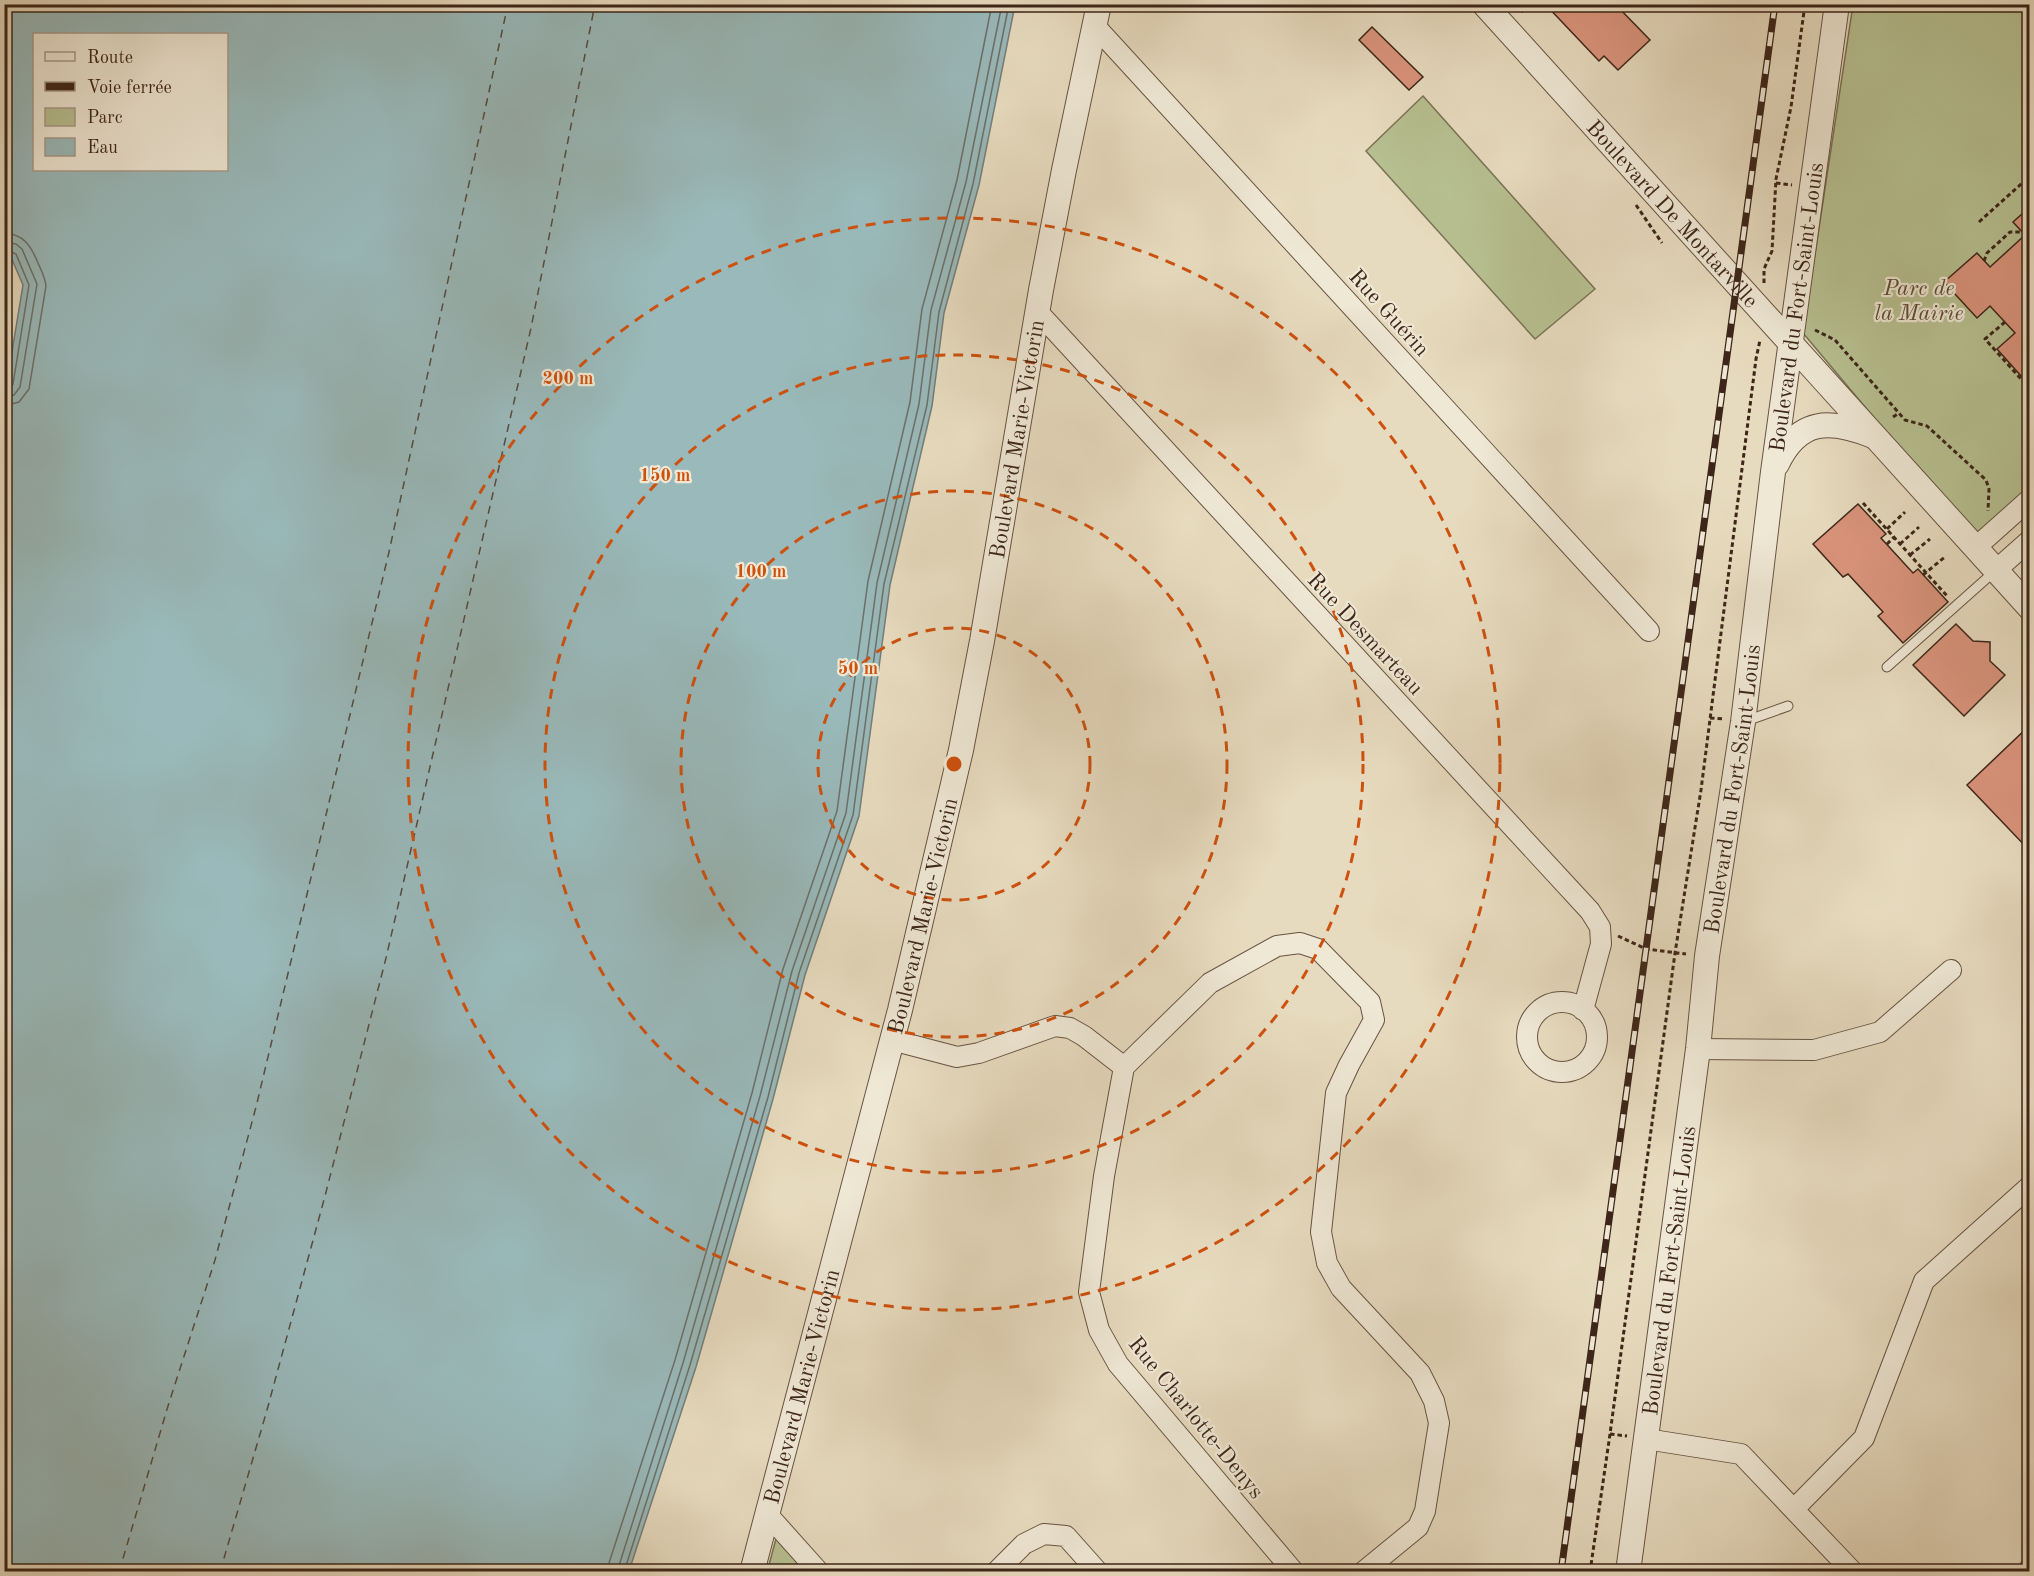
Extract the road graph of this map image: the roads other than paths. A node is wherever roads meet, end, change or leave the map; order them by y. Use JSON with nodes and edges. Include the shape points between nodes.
{"nodes":[{"id":1,"x":1484,"y":4,"type":"edge"},
{"id":2,"x":1837,"y":4,"type":"edge"},
{"id":3,"x":1097,"y":15,"type":"edge"},
{"id":4,"x":1037,"y":311,"type":"junction"},
{"id":5,"x":1790,"y":344,"type":"junction"},
{"id":6,"x":1875,"y":437,"type":"junction"},
{"id":7,"x":1773,"y":472,"type":"junction"},
{"id":8,"x":2030,"y":499,"type":"edge"},
{"id":9,"x":2030,"y":540,"type":"edge"},
{"id":10,"x":1975,"y":548,"type":"junction"},
{"id":11,"x":1995,"y":571,"type":"junction"},
{"id":12,"x":2030,"y":608,"type":"edge"},
{"id":13,"x":1649,"y":631,"type":"dead end"},
{"id":14,"x":1887,"y":667,"type":"dead end"},
{"id":15,"x":1788,"y":706,"type":"dead end"},
{"id":16,"x":1743,"y":722,"type":"junction"},
{"id":17,"x":1951,"y":970,"type":"dead end"},
{"id":18,"x":1583,"y":1010,"type":"dead end"},
{"id":19,"x":892,"y":1040,"type":"junction"},
{"id":20,"x":1698,"y":1049,"type":"junction"},
{"id":21,"x":1124,"y":1067,"type":"junction"},
{"id":22,"x":2030,"y":1186,"type":"edge"},
{"id":23,"x":1646,"y":1439,"type":"junction"},
{"id":24,"x":1794,"y":1509,"type":"junction"},
{"id":25,"x":768,"y":1515,"type":"junction"},
{"id":26,"x":752,"y":1572,"type":"edge"},
{"id":27,"x":819,"y":1572,"type":"edge"},
{"id":28,"x":996,"y":1572,"type":"edge"},
{"id":29,"x":1098,"y":1572,"type":"edge"},
{"id":30,"x":1294,"y":1572,"type":"edge"},
{"id":31,"x":1363,"y":1572,"type":"edge"},
{"id":32,"x":1628,"y":1572,"type":"edge"},
{"id":33,"x":1853,"y":1572,"type":"edge"}],
"edges":[{"from":1,"to":5,"type":"street","name":"Boulevard De Montarville"},
{"from":2,"to":5,"type":"street","name":"Boulevard du Fort-Saint-Louis"},
{"from":3,"to":4,"type":"street","name":"Boulevard Marie-Victorin"},
{"from":3,"to":13,"type":"street","name":"Rue Guérin"},
{"from":4,"to":18,"type":"street","name":"Rue Desmarteau","via":[[1590,911],[1600,927],[1601,944]]},
{"from":4,"to":19,"type":"street","name":"Boulevard Marie-Victorin","via":[[961,750]]},
{"from":5,"to":6,"type":"street","name":"Boulevard De Montarville"},
{"from":5,"to":7,"type":"street","name":"Boulevard du Fort-Saint-Louis"},
{"from":6,"to":7,"type":"street","via":[[1844,426],[1813,426],[1791,441]]},
{"from":6,"to":10,"type":"street","name":"Boulevard De Montarville"},
{"from":7,"to":16,"type":"street","name":"Boulevard du Fort-Saint-Louis"},
{"from":8,"to":10,"type":"street"},
{"from":9,"to":11,"type":"street"},
{"from":10,"to":11,"type":"street","name":"Boulevard De Montarville"},
{"from":11,"to":12,"type":"street","name":"Boulevard De Montarville"},
{"from":11,"to":14,"type":"lane"},
{"from":15,"to":16,"type":"lane"},
{"from":16,"to":20,"type":"street","name":"Boulevard du Fort-Saint-Louis","via":[[1707,956]]},
{"from":17,"to":20,"type":"street","via":[[1880,1032],[1814,1050]]},
{"from":19,"to":21,"type":"street","via":[[957,1058],[1055,1026],[1084,1036]]},
{"from":19,"to":25,"type":"street","name":"Boulevard Marie-Victorin"},
{"from":20,"to":23,"type":"street","name":"Boulevard du Fort-Saint-Louis"},
{"from":21,"to":30,"type":"street","name":"Rue Charlotte-Denys","via":[[1104,1176],[1089,1292],[1099,1330],[1118,1364]]},
{"from":21,"to":31,"type":"street","via":[[1210,983],[1277,946],[1300,944],[1318,949],[1370,1002],[1374,1020],[1336,1093],[1321,1232],[1328,1263],[1341,1288],[1420,1373],[1434,1401],[1439,1423],[1425,1511],[1418,1527]]},
{"from":22,"to":24,"type":"street","via":[[1924,1281],[1863,1438]]},
{"from":23,"to":24,"type":"street","via":[[1741,1454]]},
{"from":23,"to":32,"type":"street","name":"Boulevard du Fort-Saint-Louis"},
{"from":24,"to":33,"type":"street"},
{"from":25,"to":26,"type":"street","name":"Boulevard Marie-Victorin"},
{"from":25,"to":27,"type":"street"},
{"from":28,"to":29,"type":"street","via":[[1024,1544],[1044,1534],[1066,1536]]}]}
